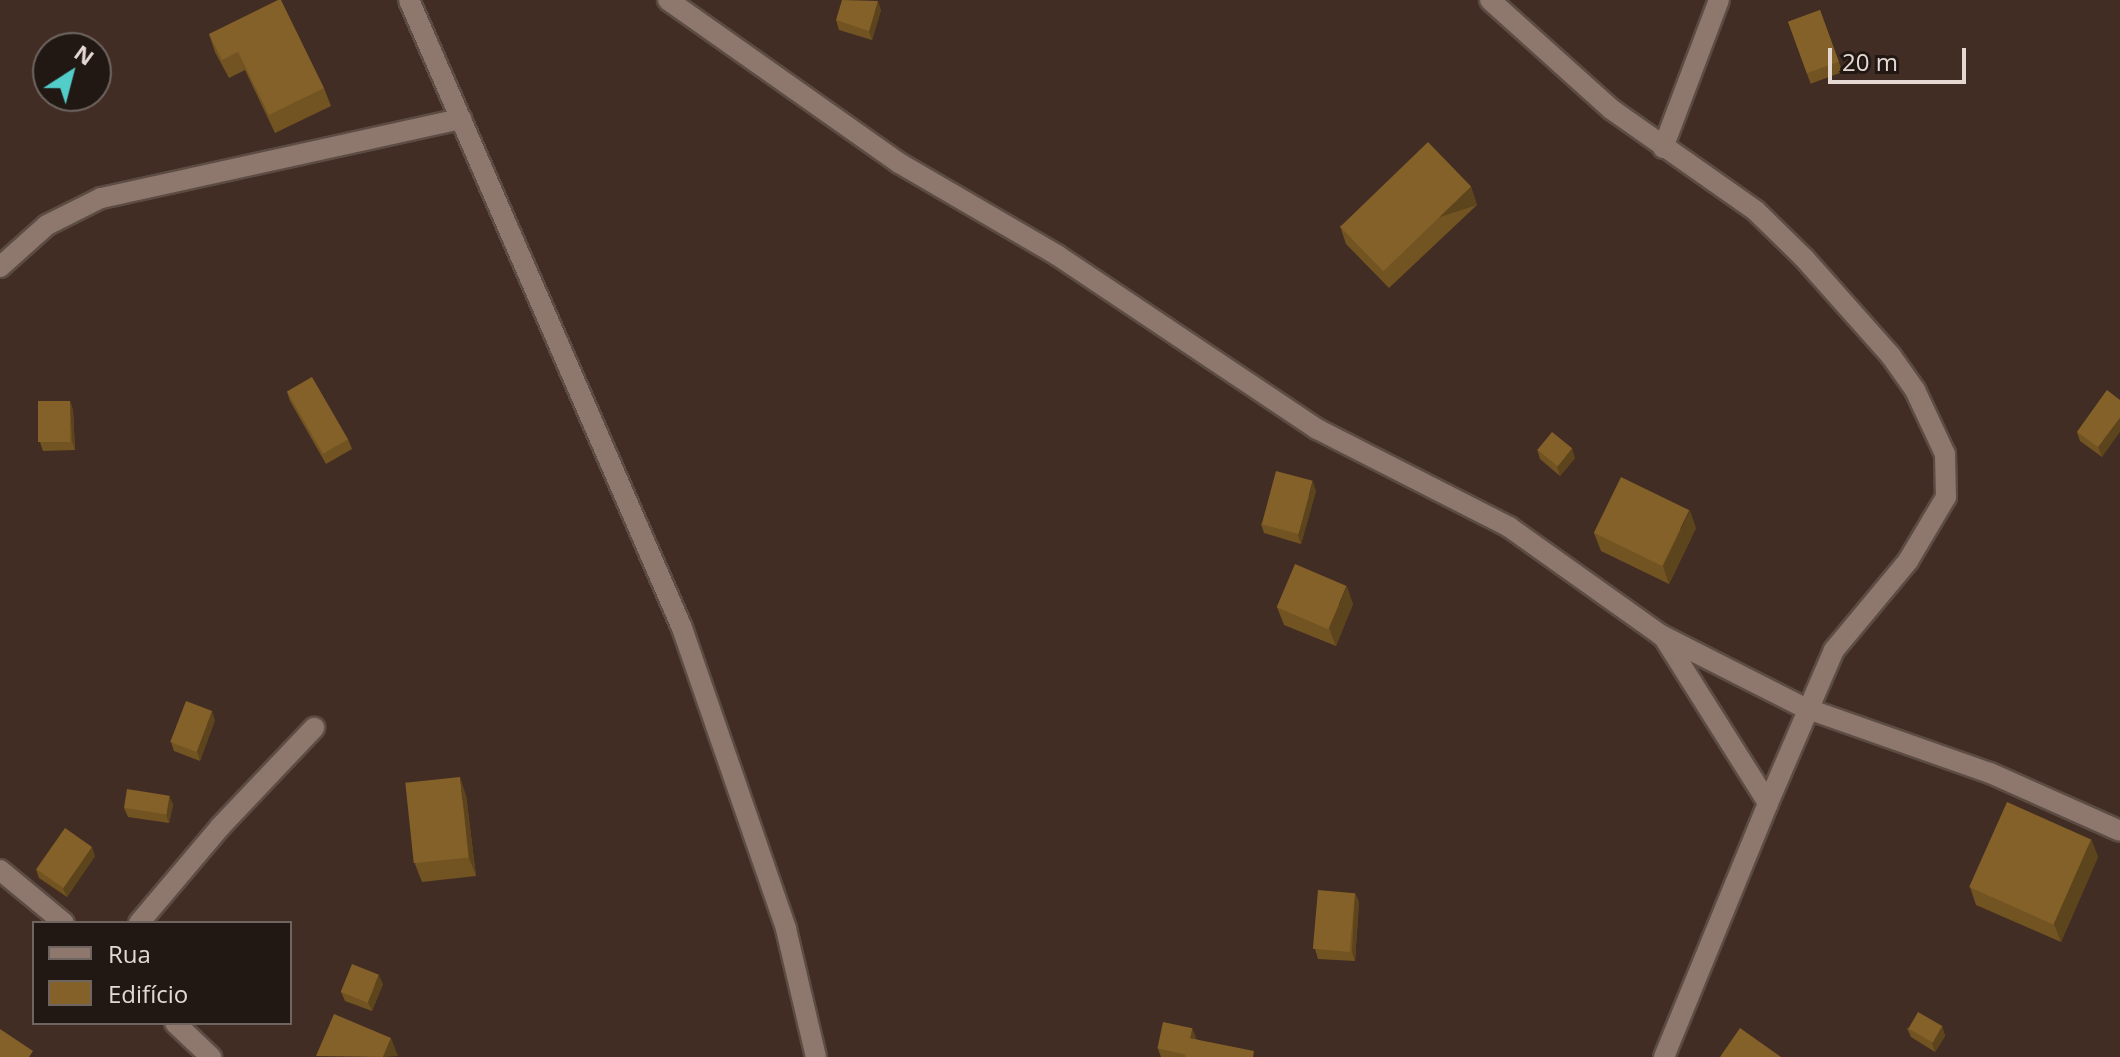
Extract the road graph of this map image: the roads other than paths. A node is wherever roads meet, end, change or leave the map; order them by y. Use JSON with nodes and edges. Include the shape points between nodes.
{"nodes":[{"id":1,"x":409,"y":0,"type":"edge"},
{"id":2,"x":668,"y":0,"type":"edge"},
{"id":3,"x":1490,"y":0,"type":"edge"},
{"id":4,"x":1719,"y":0,"type":"edge"},
{"id":5,"x":461,"y":119,"type":"junction"},
{"id":6,"x":1663,"y":148,"type":"junction"},
{"id":7,"x":0,"y":267,"type":"edge"},
{"id":8,"x":1661,"y":635,"type":"junction"},
{"id":9,"x":1805,"y":708,"type":"junction"},
{"id":10,"x":314,"y":728,"type":"dead end"},
{"id":11,"x":1768,"y":803,"type":"junction"},
{"id":12,"x":2120,"y":831,"type":"edge"},
{"id":13,"x":0,"y":870,"type":"edge"},
{"id":14,"x":62,"y":921,"type":"edge"},
{"id":15,"x":141,"y":921,"type":"edge"},
{"id":16,"x":177,"y":1025,"type":"edge"},
{"id":17,"x":211,"y":1057,"type":"edge"},
{"id":18,"x":816,"y":1057,"type":"edge"},
{"id":19,"x":1664,"y":1057,"type":"edge"}],
"edges":[{"from":1,"to":5,"type":"street"},
{"from":2,"to":8,"type":"street","via":[[899,163],[1057,255],[1317,429],[1509,527]]},
{"from":3,"to":6,"type":"street","via":[[1611,109]]},
{"from":4,"to":6,"type":"street"},
{"from":5,"to":7,"type":"street","via":[[101,198],[47,225]]},
{"from":5,"to":18,"type":"street","via":[[682,628],[786,929]]},
{"from":6,"to":9,"type":"street","via":[[1756,211],[1804,258],[1891,356],[1915,390],[1945,454],[1946,497],[1928,531],[1834,650]]},
{"from":8,"to":9,"type":"street"},
{"from":8,"to":11,"type":"street"},
{"from":9,"to":11,"type":"street"},
{"from":9,"to":12,"type":"street","via":[[1990,773]]},
{"from":10,"to":15,"type":"street"},
{"from":11,"to":19,"type":"street"},
{"from":13,"to":14,"type":"street"},
{"from":16,"to":17,"type":"street"}]}
